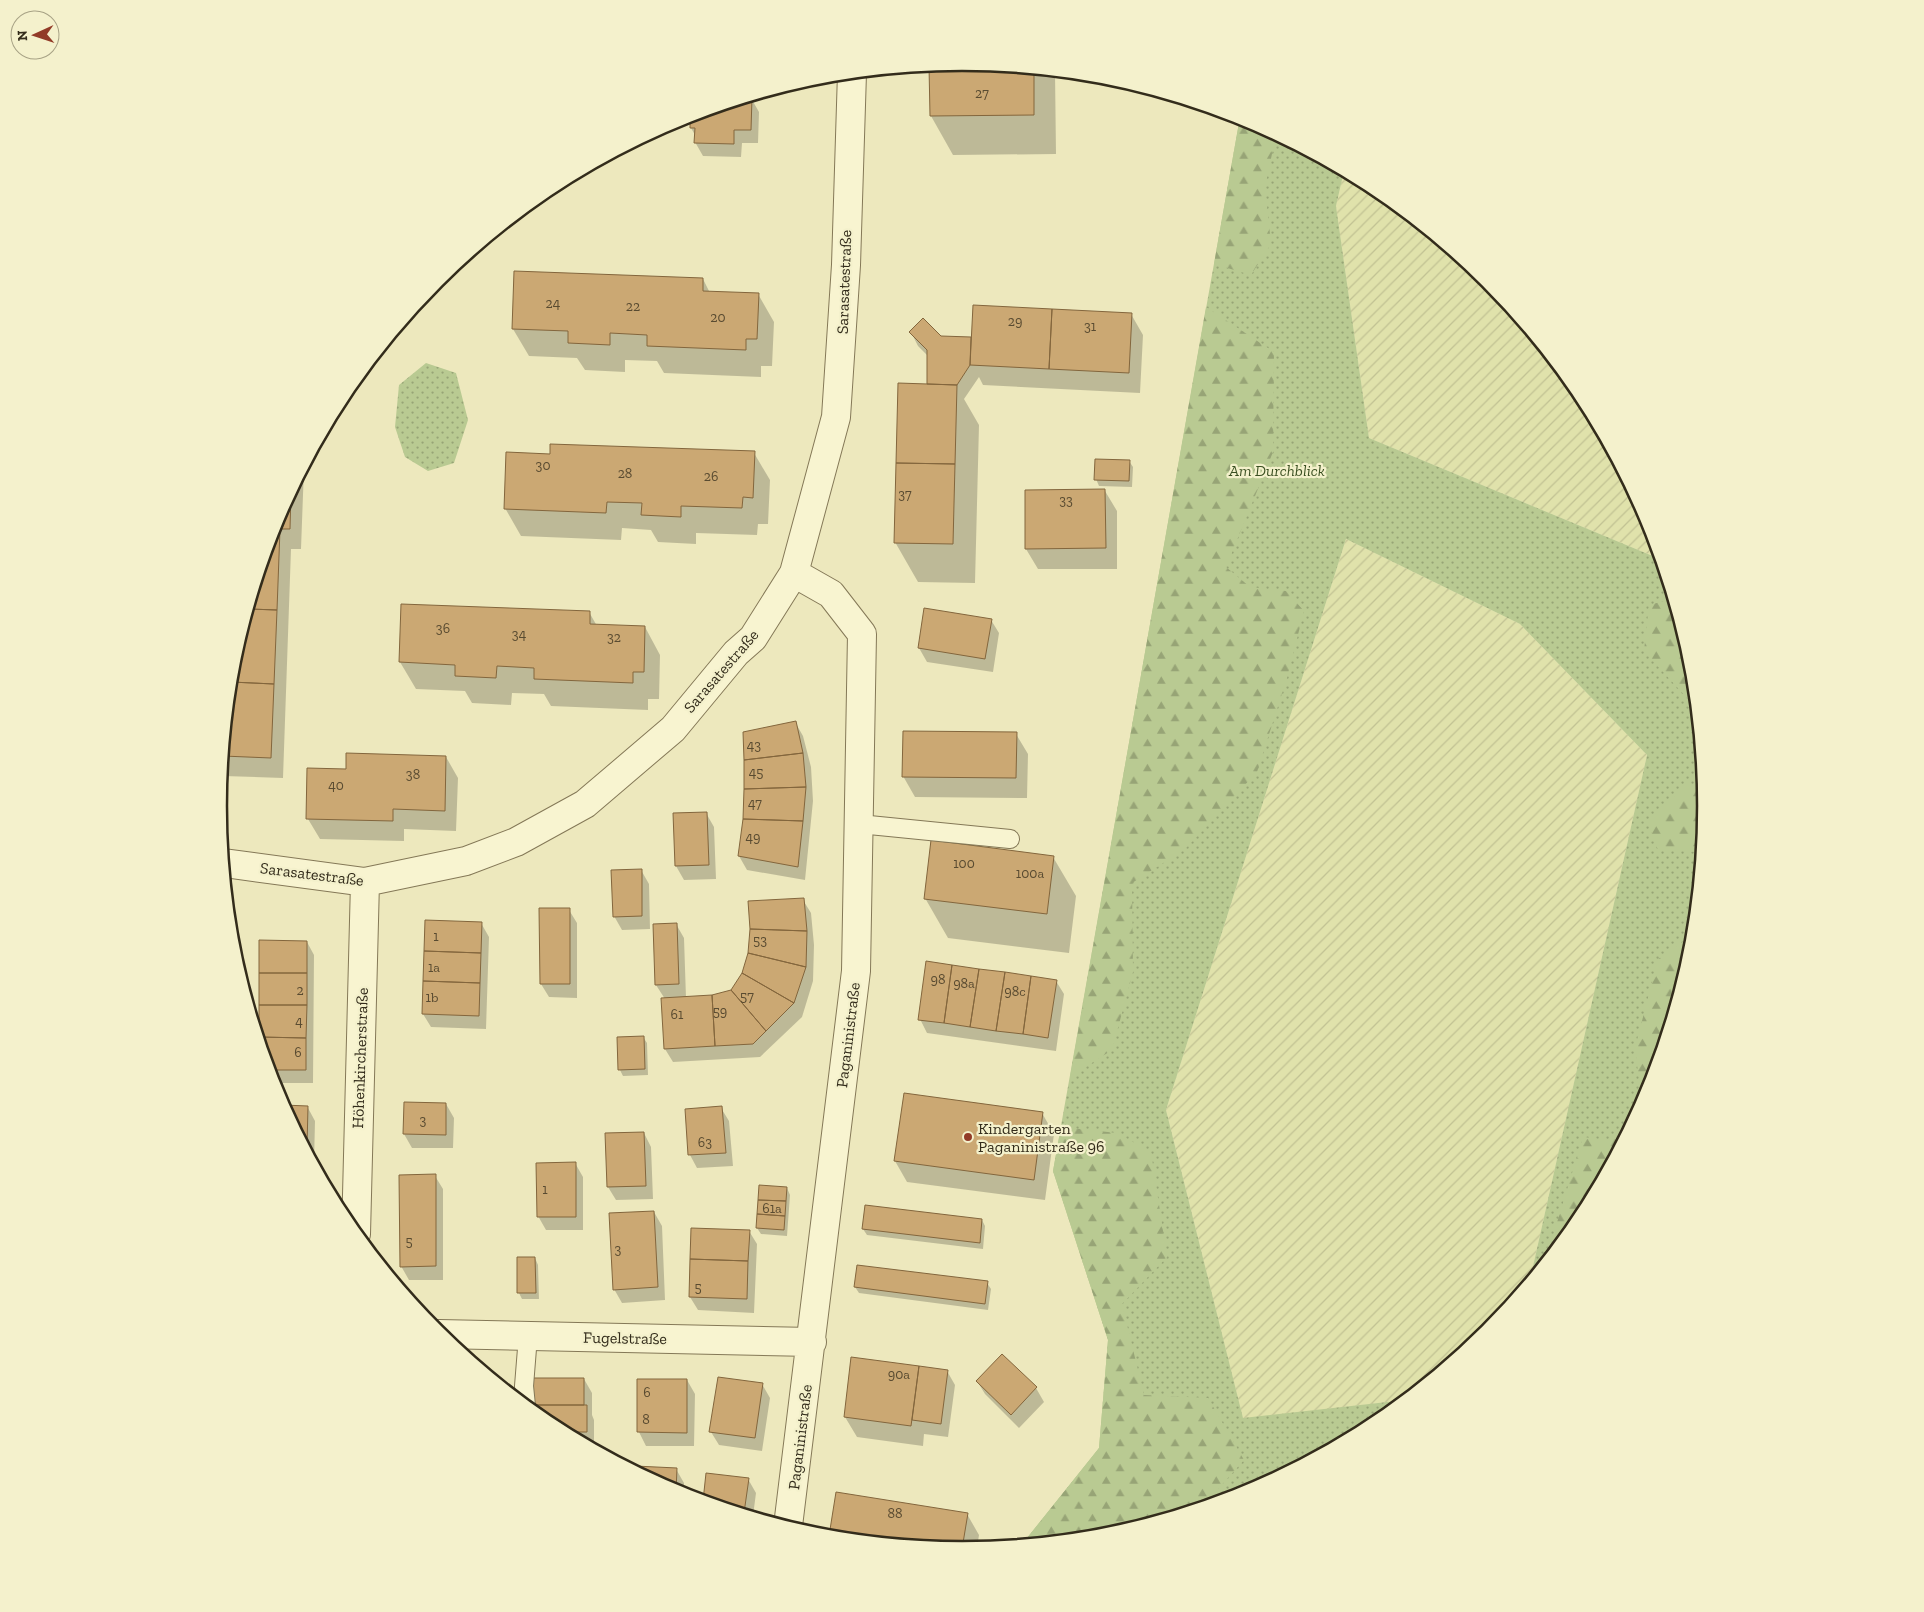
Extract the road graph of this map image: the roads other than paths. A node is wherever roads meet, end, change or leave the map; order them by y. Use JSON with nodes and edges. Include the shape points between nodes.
{"nodes":[{"id":1,"x":852,"y":80,"type":"edge"},
{"id":2,"x":794,"y":573,"type":"junction"},
{"id":3,"x":859,"y":824,"type":"junction"},
{"id":4,"x":1010,"y":839,"type":"dead end"},
{"id":5,"x":230,"y":864,"type":"edge"},
{"id":6,"x":365,"y":882,"type":"junction"},
{"id":7,"x":356,"y":1221,"type":"edge"},
{"id":8,"x":451,"y":1334,"type":"edge"},
{"id":9,"x":528,"y":1336,"type":"junction"},
{"id":10,"x":812,"y":1342,"type":"junction"},
{"id":11,"x":525,"y":1396,"type":"edge"},
{"id":12,"x":789,"y":1520,"type":"edge"}],
"edges":[{"from":1,"to":2,"type":"street","name":"Sarasatestraße","via":[[846,265],[836,417]]},
{"from":2,"to":3,"type":"street","name":"Paganinistraße","via":[[831,594],[862,634]]},
{"from":2,"to":6,"type":"street","name":"Sarasatestraße","via":[[752,638],[672,729],[585,804],[516,842],[466,861]]},
{"from":3,"to":4,"type":"lane"},
{"from":3,"to":10,"type":"street","name":"Paganinistraße","via":[[856,971]]},
{"from":5,"to":6,"type":"street","name":"Sarasatestraße"},
{"from":6,"to":7,"type":"street","name":"Höhenkircherstraße"},
{"from":8,"to":9,"type":"street","name":"Fugelstraße"},
{"from":9,"to":10,"type":"street","name":"Fugelstraße"},
{"from":9,"to":11,"type":"lane"},
{"from":10,"to":12,"type":"street","name":"Paganinistraße"}]}
